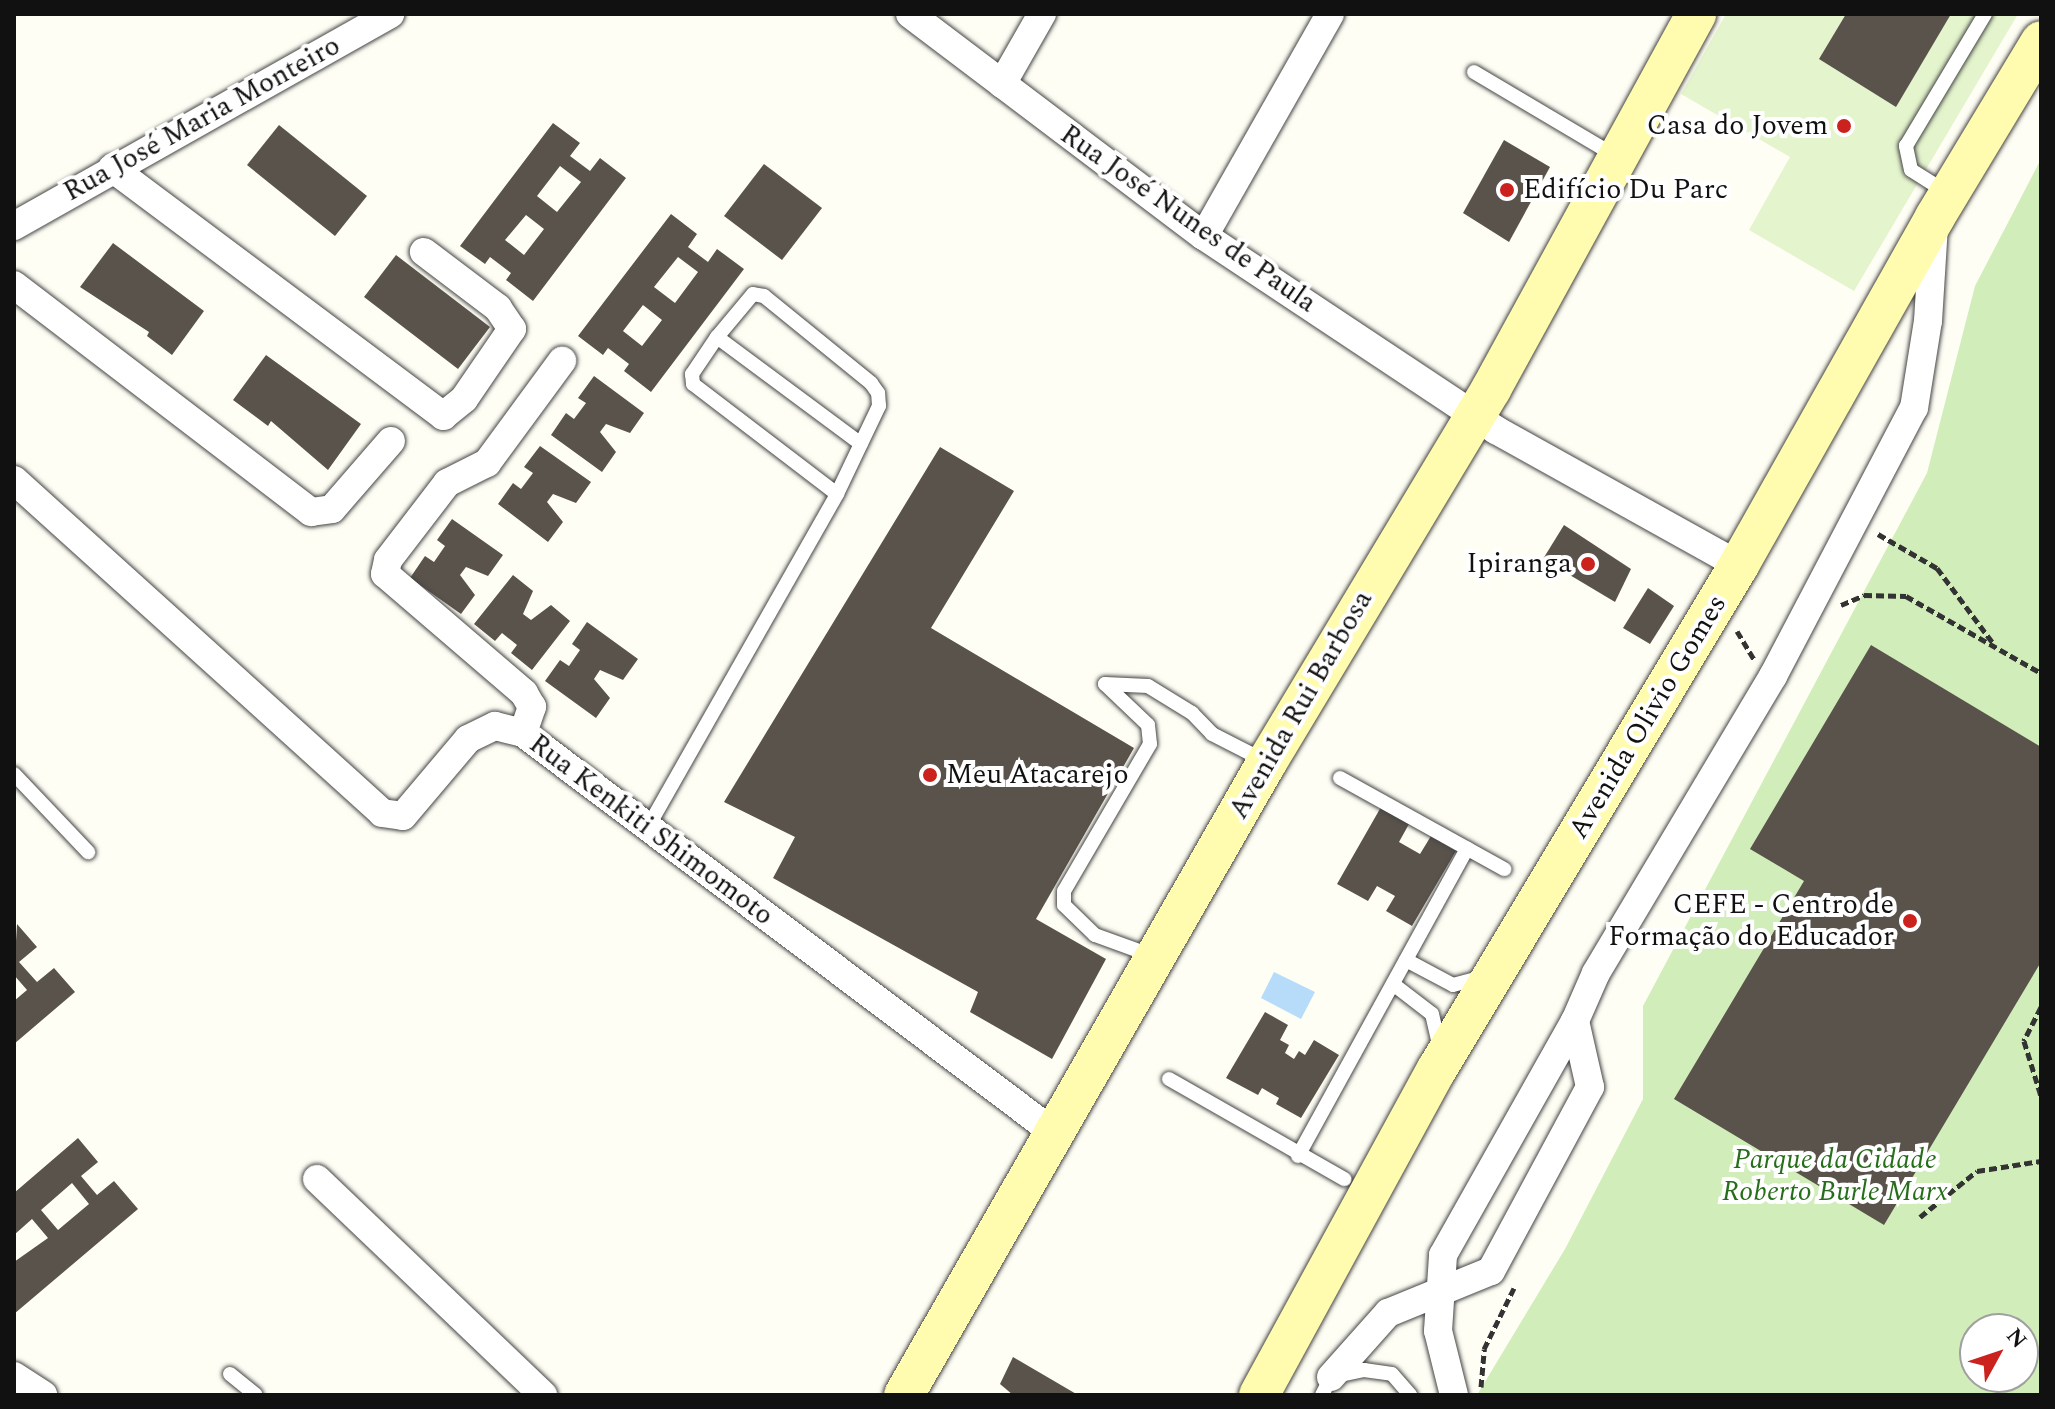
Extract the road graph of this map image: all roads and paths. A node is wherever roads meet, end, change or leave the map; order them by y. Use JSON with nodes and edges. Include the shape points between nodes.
{"nodes":[{"id":1,"x":390,"y":14,"type":"edge"},
{"id":2,"x":910,"y":14,"type":"edge"},
{"id":3,"x":1042,"y":14,"type":"edge"},
{"id":4,"x":1330,"y":14,"type":"edge"},
{"id":5,"x":1696,"y":14,"type":"edge"},
{"id":6,"x":1985,"y":14,"type":"edge"},
{"id":7,"x":2041,"y":41,"type":"edge"},
{"id":8,"x":1474,"y":72,"type":"dead end"},
{"id":9,"x":1002,"y":84,"type":"junction"},
{"id":10,"x":1616,"y":156,"type":"junction"},
{"id":11,"x":112,"y":168,"type":"junction"},
{"id":12,"x":1942,"y":206,"type":"junction"},
{"id":13,"x":14,"y":226,"type":"edge"},
{"id":14,"x":1204,"y":236,"type":"junction"},
{"id":15,"x":424,"y":252,"type":"dead end"},
{"id":16,"x":14,"y":285,"type":"edge"},
{"id":17,"x":717,"y":337,"type":"junction"},
{"id":18,"x":562,"y":361,"type":"dead end"},
{"id":19,"x":1474,"y":414,"type":"junction"},
{"id":20,"x":391,"y":441,"type":"dead end"},
{"id":21,"x":861,"y":444,"type":"junction"},
{"id":22,"x":14,"y":480,"type":"edge"},
{"id":23,"x":837,"y":494,"type":"junction"},
{"id":24,"x":1858,"y":522,"type":"junction"},
{"id":25,"x":1739,"y":565,"type":"junction"},
{"id":26,"x":1830,"y":610,"type":"dead end"},
{"id":27,"x":1708,"y":612,"type":"junction"},
{"id":28,"x":1996,"y":647,"type":"junction"},
{"id":29,"x":2041,"y":673,"type":"edge"},
{"id":30,"x":1773,"y":676,"type":"junction"},
{"id":31,"x":523,"y":733,"type":"junction"},
{"id":32,"x":1267,"y":762,"type":"junction"},
{"id":33,"x":14,"y":774,"type":"edge"},
{"id":34,"x":1340,"y":778,"type":"dead end"},
{"id":35,"x":648,"y":827,"type":"junction"},
{"id":36,"x":1467,"y":848,"type":"junction"},
{"id":37,"x":88,"y":852,"type":"dead end"},
{"id":38,"x":1504,"y":869,"type":"dead end"},
{"id":39,"x":1155,"y":957,"type":"junction"},
{"id":40,"x":1406,"y":960,"type":"junction"},
{"id":41,"x":1499,"y":968,"type":"junction"},
{"id":42,"x":1393,"y":984,"type":"junction"},
{"id":43,"x":2041,"y":1007,"type":"edge"},
{"id":44,"x":1575,"y":1021,"type":"junction"},
{"id":45,"x":1437,"y":1069,"type":"junction"},
{"id":46,"x":1169,"y":1079,"type":"dead end"},
{"id":47,"x":2041,"y":1096,"type":"edge"},
{"id":48,"x":1053,"y":1132,"type":"junction"},
{"id":49,"x":1298,"y":1156,"type":"junction"},
{"id":50,"x":2041,"y":1161,"type":"edge"},
{"id":51,"x":317,"y":1179,"type":"dead end"},
{"id":52,"x":1344,"y":1179,"type":"dead end"},
{"id":53,"x":1920,"y":1217,"type":"dead end"},
{"id":54,"x":1518,"y":1280,"type":"dead end"},
{"id":55,"x":1441,"y":1291,"type":"junction"},
{"id":56,"x":230,"y":1374,"type":"dead end"},
{"id":57,"x":14,"y":1376,"type":"edge"},
{"id":58,"x":1326,"y":1386,"type":"edge"},
{"id":59,"x":43,"y":1395,"type":"edge"},
{"id":60,"x":256,"y":1395,"type":"edge"},
{"id":61,"x":543,"y":1395,"type":"edge"},
{"id":62,"x":904,"y":1395,"type":"edge"},
{"id":63,"x":1259,"y":1395,"type":"edge"},
{"id":64,"x":1410,"y":1395,"type":"edge"},
{"id":65,"x":1454,"y":1395,"type":"edge"},
{"id":66,"x":1480,"y":1395,"type":"edge"}],
"edges":[{"from":1,"to":11,"type":"street","name":"Rua José Maria Monteiro"},
{"from":2,"to":9,"type":"street","name":"Rua José Nunes de Paula"},
{"from":3,"to":9,"type":"street"},
{"from":4,"to":14,"type":"street"},
{"from":5,"to":10,"type":"main road","name":"Avenida Rui Barbosa"},
{"from":6,"to":12,"type":"lane","via":[[1906,146],[1911,170]]},
{"from":7,"to":12,"type":"main road","name":"Avenida Olivio Gomes"},
{"from":8,"to":10,"type":"lane"},
{"from":9,"to":14,"type":"street","name":"Rua José Nunes de Paula"},
{"from":10,"to":19,"type":"main road","name":"Avenida Rui Barbosa"},
{"from":11,"to":13,"type":"street","name":"Rua José Maria Monteiro"},
{"from":11,"to":15,"type":"street","via":[[443,416],[464,399],[512,329],[498,308]]},
{"from":12,"to":24,"type":"street","via":[[1914,408]]},
{"from":12,"to":25,"type":"main road","name":"Avenida Olivio Gomes"},
{"from":14,"to":19,"type":"street","name":"Rua José Nunes de Paula"},
{"from":16,"to":20,"type":"street","via":[[311,512],[332,509]]},
{"from":17,"to":21,"type":"lane"},
{"from":17,"to":21,"type":"lane","via":[[745,301],[764,296],[878,393],[879,406]]},
{"from":17,"to":23,"type":"lane","via":[[692,374],[699,392]]},
{"from":18,"to":31,"type":"street","via":[[487,463],[447,483],[388,560],[385,574],[524,693],[532,707]]},
{"from":19,"to":25,"type":"street","name":"Rua José Nunes de Paula"},
{"from":19,"to":32,"type":"main road","name":"Avenida Rui Barbosa"},
{"from":21,"to":23,"type":"lane"},
{"from":22,"to":31,"type":"street","name":"Rua Kenkiti Shimomoto","via":[[382,813],[403,816],[468,739],[495,726]]},
{"from":23,"to":35,"type":"lane"},
{"from":24,"to":28,"type":"path","via":[[1937,568]]},
{"from":24,"to":30,"type":"street"},
{"from":25,"to":27,"type":"main road","name":"Avenida Olivio Gomes"},
{"from":26,"to":28,"type":"path","via":[[1864,595],[1906,596]]},
{"from":27,"to":30,"type":"path","via":[[1742,633],[1756,664]]},
{"from":27,"to":41,"type":"main road","name":"Avenida Olivio Gomes"},
{"from":28,"to":29,"type":"path"},
{"from":30,"to":44,"type":"street","via":[[1596,973]]},
{"from":31,"to":35,"type":"street","name":"Rua Kenkiti Shimomoto"},
{"from":32,"to":39,"type":"main road","name":"Avenida Rui Barbosa"},
{"from":32,"to":39,"type":"lane","via":[[1212,734],[1192,713],[1148,686],[1105,684],[1148,725],[1150,744],[1064,891],[1064,905],[1095,935]]},
{"from":33,"to":37,"type":"lane"},
{"from":34,"to":36,"type":"lane"},
{"from":35,"to":48,"type":"street","name":"Rua Kenkiti Shimomoto"},
{"from":36,"to":38,"type":"lane"},
{"from":36,"to":40,"type":"lane"},
{"from":39,"to":48,"type":"main road","name":"Avenida Rui Barbosa"},
{"from":40,"to":41,"type":"lane","via":[[1453,985],[1471,983]]},
{"from":40,"to":42,"type":"lane"},
{"from":41,"to":45,"type":"main road","name":"Avenida Olivio Gomes"},
{"from":42,"to":45,"type":"lane","via":[[1432,1014],[1440,1034]]},
{"from":42,"to":49,"type":"lane"},
{"from":43,"to":47,"type":"path","via":[[2024,1041]]},
{"from":44,"to":55,"type":"street","via":[[1443,1255]]},
{"from":44,"to":55,"type":"street","via":[[1590,1087],[1491,1271]]},
{"from":45,"to":63,"type":"main road","name":"Avenida Olivio Gomes"},
{"from":46,"to":49,"type":"lane"},
{"from":48,"to":62,"type":"main road","name":"Avenida Rui Barbosa"},
{"from":49,"to":52,"type":"lane"},
{"from":50,"to":53,"type":"path","via":[[1977,1171]]},
{"from":51,"to":61,"type":"street"},
{"from":54,"to":66,"type":"path","via":[[1484,1349]]},
{"from":55,"to":58,"type":"street","via":[[1388,1313]]},
{"from":55,"to":65,"type":"street","via":[[1438,1331]]},
{"from":56,"to":60,"type":"lane"},
{"from":57,"to":59,"type":"street"},
{"from":58,"to":64,"type":"lane","via":[[1364,1370],[1392,1374]]}]}
